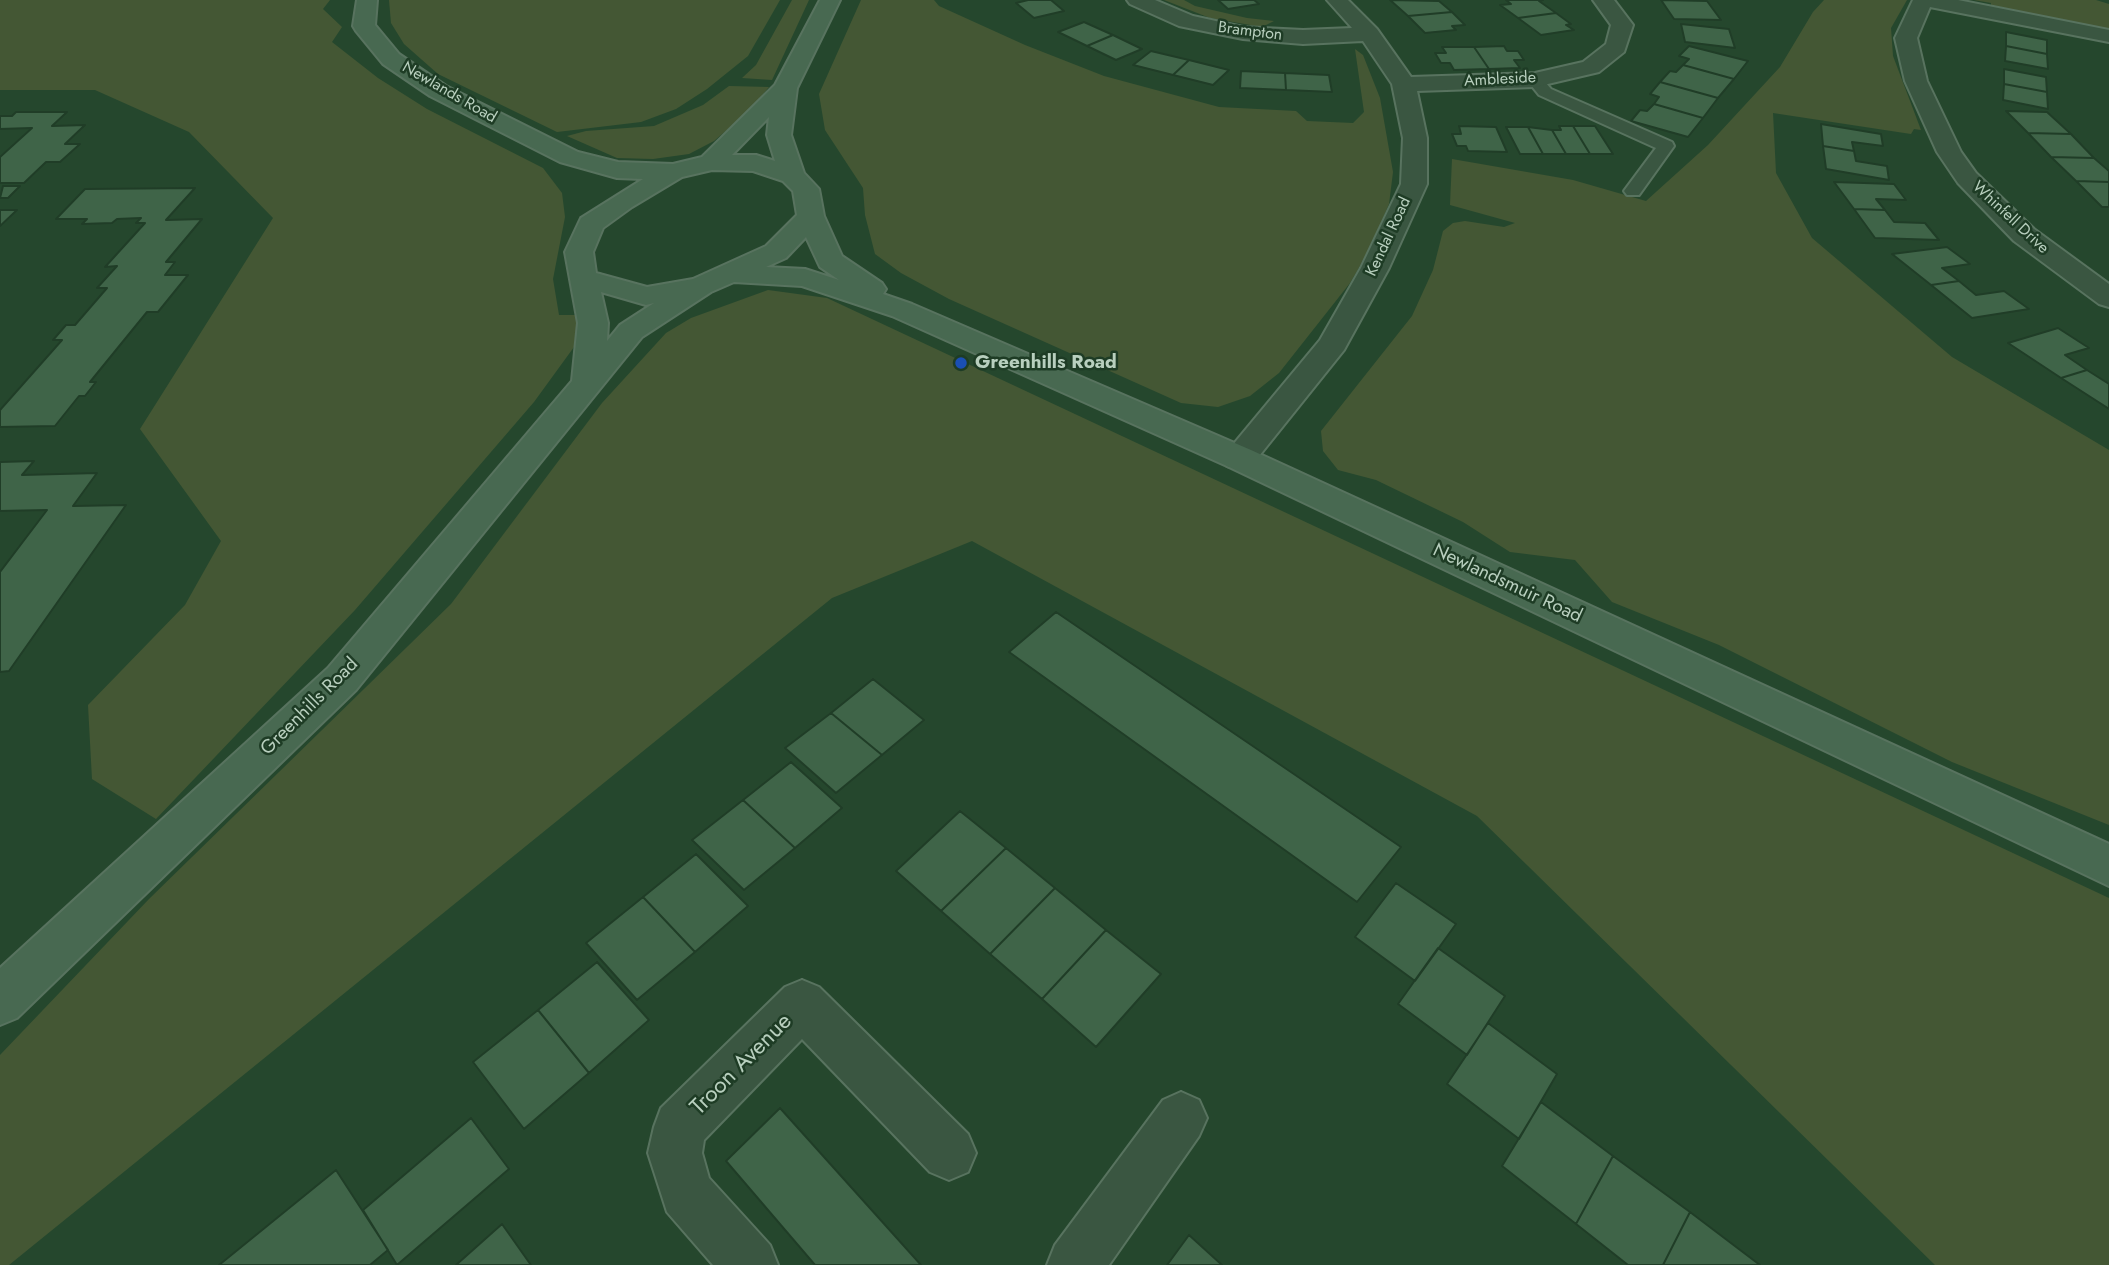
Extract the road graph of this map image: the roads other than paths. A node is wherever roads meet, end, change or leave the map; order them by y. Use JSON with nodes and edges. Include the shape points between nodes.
{"nodes":[{"id":1,"x":367,"y":0,"type":"edge"},
{"id":2,"x":830,"y":0,"type":"edge"},
{"id":3,"x":1137,"y":0,"type":"edge"},
{"id":4,"x":1337,"y":0,"type":"edge"},
{"id":5,"x":1603,"y":0,"type":"edge"},
{"id":6,"x":1925,"y":0,"type":"edge"},
{"id":7,"x":1368,"y":34,"type":"junction"},
{"id":8,"x":2109,"y":36,"type":"edge"},
{"id":9,"x":1535,"y":80,"type":"junction"},
{"id":10,"x":1404,"y":84,"type":"junction"},
{"id":11,"x":785,"y":88,"type":"junction"},
{"id":12,"x":569,"y":156,"type":"junction"},
{"id":13,"x":711,"y":162,"type":"junction"},
{"id":14,"x":673,"y":172,"type":"junction"},
{"id":15,"x":792,"y":176,"type":"junction"},
{"id":16,"x":1633,"y":191,"type":"dead end"},
{"id":17,"x":585,"y":205,"type":"junction"},
{"id":18,"x":811,"y":216,"type":"junction"},
{"id":19,"x":732,"y":273,"type":"junction"},
{"id":20,"x":583,"y":278,"type":"junction"},
{"id":21,"x":701,"y":286,"type":"junction"},
{"id":22,"x":2109,"y":298,"type":"edge"},
{"id":23,"x":902,"y":310,"type":"junction"},
{"id":24,"x":589,"y":382,"type":"junction"},
{"id":25,"x":1239,"y":458,"type":"junction"},
{"id":26,"x":2109,"y":866,"type":"edge"},
{"id":27,"x":0,"y":1001,"type":"edge"},
{"id":28,"x":1181,"y":1118,"type":"dead end"},
{"id":29,"x":949,"y":1153,"type":"dead end"},
{"id":30,"x":750,"y":1265,"type":"edge"},
{"id":31,"x":1074,"y":1265,"type":"edge"}],
"edges":[{"from":1,"to":12,"type":"street","name":"Newlands Road","via":[[364,26],[391,59],[438,91]]},
{"from":2,"to":11,"type":"street"},
{"from":3,"to":7,"type":"street","name":"Brampton","via":[[1187,22],[1243,33],[1303,37]]},
{"from":4,"to":7,"type":"street","name":"Kendal Road"},
{"from":5,"to":9,"type":"street","name":"Ambleside","via":[[1622,25],[1616,47],[1591,67]]},
{"from":6,"to":8,"type":"street"},
{"from":6,"to":22,"type":"street","name":"Whinfell Drive","via":[[1906,38],[1916,81],[1949,152],[1967,178],[2024,234]]},
{"from":7,"to":10,"type":"street","name":"Kendal Road"},
{"from":9,"to":10,"type":"street","name":"Ambleside"},
{"from":9,"to":16,"type":"lane","via":[[1545,92],[1666,146]]},
{"from":10,"to":25,"type":"street","name":"Kendal Road","via":[[1415,138],[1414,184],[1396,226],[1333,344]]},
{"from":11,"to":13,"type":"street"},
{"from":11,"to":15,"type":"street","via":[[779,135]]},
{"from":12,"to":14,"type":"street","name":"Newlands Road","via":[[617,170]]},
{"from":12,"to":17,"type":"street"},
{"from":13,"to":14,"type":"street"},
{"from":13,"to":15,"type":"street","via":[[756,163]]},
{"from":14,"to":17,"type":"street","via":[[623,201]]},
{"from":15,"to":18,"type":"street","name":"Newlandsmuir Road","via":[[806,189]]},
{"from":17,"to":20,"type":"street","via":[[579,252]]},
{"from":18,"to":19,"type":"street","via":[[776,252]]},
{"from":18,"to":23,"type":"street","name":"Newlandsmuir Road","via":[[830,261]]},
{"from":19,"to":21,"type":"street"},
{"from":19,"to":23,"type":"street","name":"Newlandsmuir Road","via":[[804,278]]},
{"from":20,"to":21,"type":"street","via":[[646,296]]},
{"from":20,"to":24,"type":"street","via":[[593,323]]},
{"from":21,"to":24,"type":"street","name":"Greenhills Road","via":[[631,331]]},
{"from":23,"to":25,"type":"street","name":"Newlandsmuir Road"},
{"from":24,"to":27,"type":"street","name":"Greenhills Road","via":[[342,679]]},
{"from":25,"to":26,"type":"street","name":"Newlandsmuir Road"},
{"from":28,"to":31,"type":"street"},
{"from":29,"to":30,"type":"street","name":"Troon Avenue","via":[[802,1004],[680,1127],[675,1153],[685,1193]]}]}
